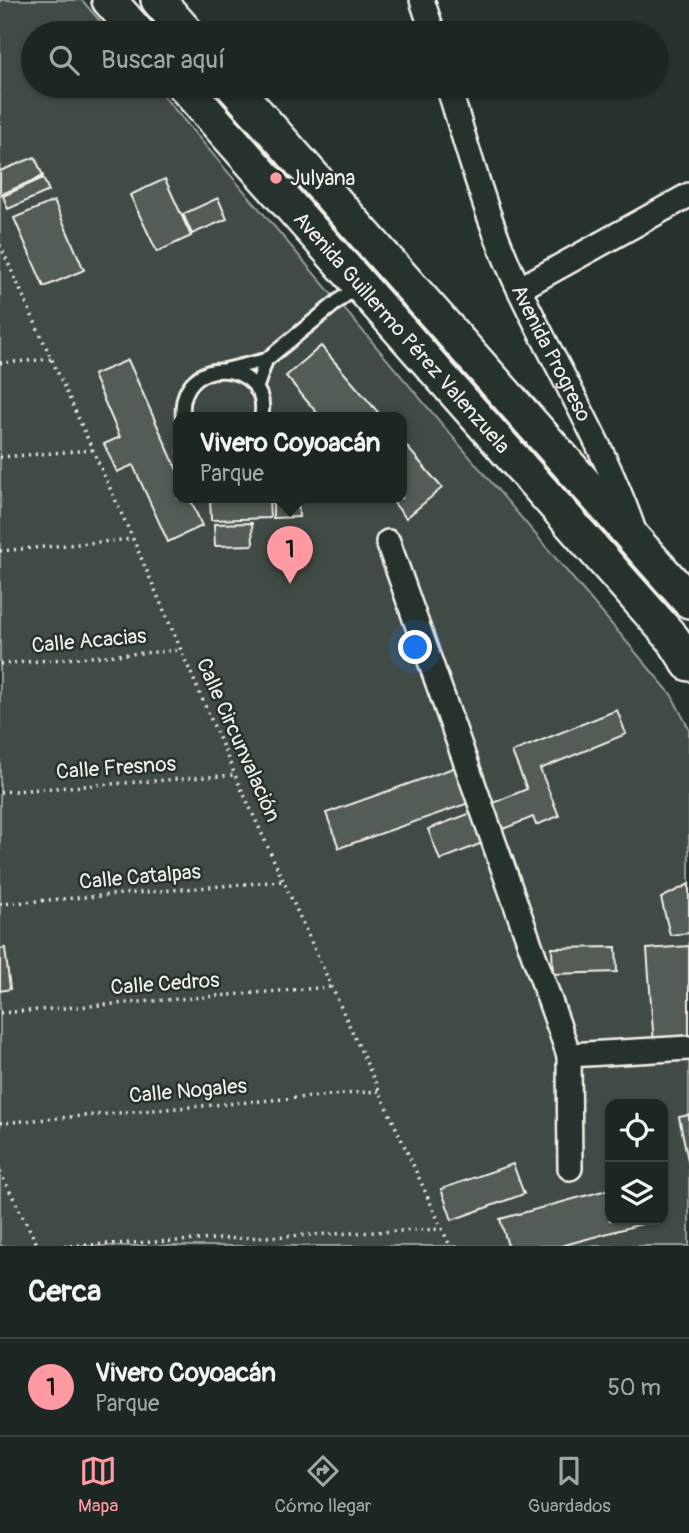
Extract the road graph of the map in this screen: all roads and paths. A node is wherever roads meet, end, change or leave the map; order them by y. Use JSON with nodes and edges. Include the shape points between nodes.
{"nodes":[{"id":1,"x":109,"y":0,"type":"edge"},
{"id":2,"x":158,"y":0,"type":"edge"},
{"id":3,"x":422,"y":0,"type":"edge"},
{"id":4,"x":127,"y":21,"type":"edge"},
{"id":5,"x":176,"y":21,"type":"edge"},
{"id":6,"x":429,"y":21,"type":"edge"},
{"id":7,"x":195,"y":98,"type":"edge"},
{"id":8,"x":244,"y":98,"type":"edge"},
{"id":9,"x":452,"y":98,"type":"edge"},
{"id":10,"x":689,"y":195,"type":"edge"},
{"id":11,"x":0,"y":245,"type":"edge"},
{"id":12,"x":7,"y":260,"type":"junction"},
{"id":13,"x":0,"y":261,"type":"edge"},
{"id":14,"x":359,"y":285,"type":"junction"},
{"id":15,"x":519,"y":289,"type":"junction"},
{"id":16,"x":53,"y":359,"type":"junction"},
{"id":17,"x":266,"y":360,"type":"junction"},
{"id":18,"x":0,"y":363,"type":"edge"},
{"id":19,"x":225,"y":370,"type":"junction"},
{"id":20,"x":256,"y":389,"type":"junction"},
{"id":21,"x":183,"y":412,"type":"edge"},
{"id":22,"x":261,"y":412,"type":"edge"},
{"id":23,"x":92,"y":450,"type":"junction"},
{"id":24,"x":0,"y":457,"type":"edge"},
{"id":25,"x":133,"y":539,"type":"junction"},
{"id":26,"x":388,"y":542,"type":"dead end"},
{"id":27,"x":639,"y":547,"type":"junction"},
{"id":28,"x":0,"y":551,"type":"edge"},
{"id":29,"x":618,"y":578,"type":"junction"},
{"id":30,"x":689,"y":601,"type":"edge"},
{"id":31,"x":181,"y":650,"type":"junction"},
{"id":32,"x":0,"y":664,"type":"edge"},
{"id":33,"x":689,"y":664,"type":"edge"},
{"id":34,"x":235,"y":775,"type":"junction"},
{"id":35,"x":0,"y":792,"type":"edge"},
{"id":36,"x":283,"y":881,"type":"junction"},
{"id":37,"x":0,"y":904,"type":"edge"},
{"id":38,"x":331,"y":987,"type":"junction"},
{"id":39,"x":0,"y":1013,"type":"edge"},
{"id":40,"x":689,"y":1048,"type":"edge"},
{"id":41,"x":569,"y":1055,"type":"junction"},
{"id":42,"x":379,"y":1091,"type":"junction"},
{"id":43,"x":0,"y":1123,"type":"edge"},
{"id":44,"x":570,"y":1168,"type":"dead end"},
{"id":45,"x":0,"y":1172,"type":"edge"},
{"id":46,"x":442,"y":1229,"type":"junction"},
{"id":47,"x":38,"y":1246,"type":"edge"},
{"id":48,"x":64,"y":1246,"type":"edge"},
{"id":49,"x":450,"y":1246,"type":"edge"}],
"edges":[{"from":1,"to":4,"type":"street"},
{"from":2,"to":5,"type":"street"},
{"from":3,"to":6,"type":"street"},
{"from":7,"to":14,"type":"street","name":"Avenida Guillermo Pérez Valenzuela"},
{"from":8,"to":27,"type":"street","name":"Avenida Guillermo Pérez Valenzuela"},
{"from":9,"to":15,"type":"street","name":"Avenida Progreso","via":[[489,219]]},
{"from":10,"to":15,"type":"street"},
{"from":11,"to":12,"type":"path","name":"Calle Circunvalación"},
{"from":12,"to":13,"type":"path"},
{"from":12,"to":16,"type":"path","name":"Calle Circunvalación"},
{"from":14,"to":17,"type":"lane"},
{"from":14,"to":29,"type":"street","name":"Avenida Guillermo Pérez Valenzuela"},
{"from":15,"to":27,"type":"street","name":"Avenida Progreso","via":[[618,487]]},
{"from":16,"to":18,"type":"path"},
{"from":16,"to":23,"type":"path","name":"Calle Circunvalación"},
{"from":17,"to":19,"type":"lane"},
{"from":17,"to":20,"type":"lane"},
{"from":19,"to":20,"type":"lane","via":[[247,379]]},
{"from":19,"to":21,"type":"lane","via":[[212,370],[191,384],[184,394]]},
{"from":20,"to":22,"type":"lane"},
{"from":23,"to":24,"type":"path"},
{"from":23,"to":25,"type":"path","name":"Calle Circunvalación"},
{"from":25,"to":28,"type":"path"},
{"from":25,"to":31,"type":"path","name":"Calle Circunvalación"},
{"from":26,"to":41,"type":"street"},
{"from":27,"to":29,"type":"street"},
{"from":27,"to":30,"type":"street","name":"Avenida Progreso"},
{"from":29,"to":33,"type":"street","via":[[673,639]]},
{"from":31,"to":32,"type":"path","name":"Calle Acacias"},
{"from":31,"to":34,"type":"path","name":"Calle Circunvalación"},
{"from":34,"to":35,"type":"path","name":"Calle Fresnos"},
{"from":34,"to":36,"type":"path","name":"Calle Circunvalación"},
{"from":36,"to":37,"type":"path","name":"Calle Catalpas"},
{"from":36,"to":38,"type":"path","name":"Calle Circunvalación"},
{"from":38,"to":39,"type":"path","name":"Calle Cedros"},
{"from":38,"to":42,"type":"path","name":"Calle Circunvalación"},
{"from":40,"to":41,"type":"street"},
{"from":41,"to":44,"type":"street"},
{"from":42,"to":43,"type":"path","name":"Calle Nogales"},
{"from":42,"to":46,"type":"path","name":"Calle Circunvalación"},
{"from":45,"to":47,"type":"path"},
{"from":46,"to":48,"type":"path"},
{"from":46,"to":49,"type":"path","name":"Calle Circunvalación"}]}
